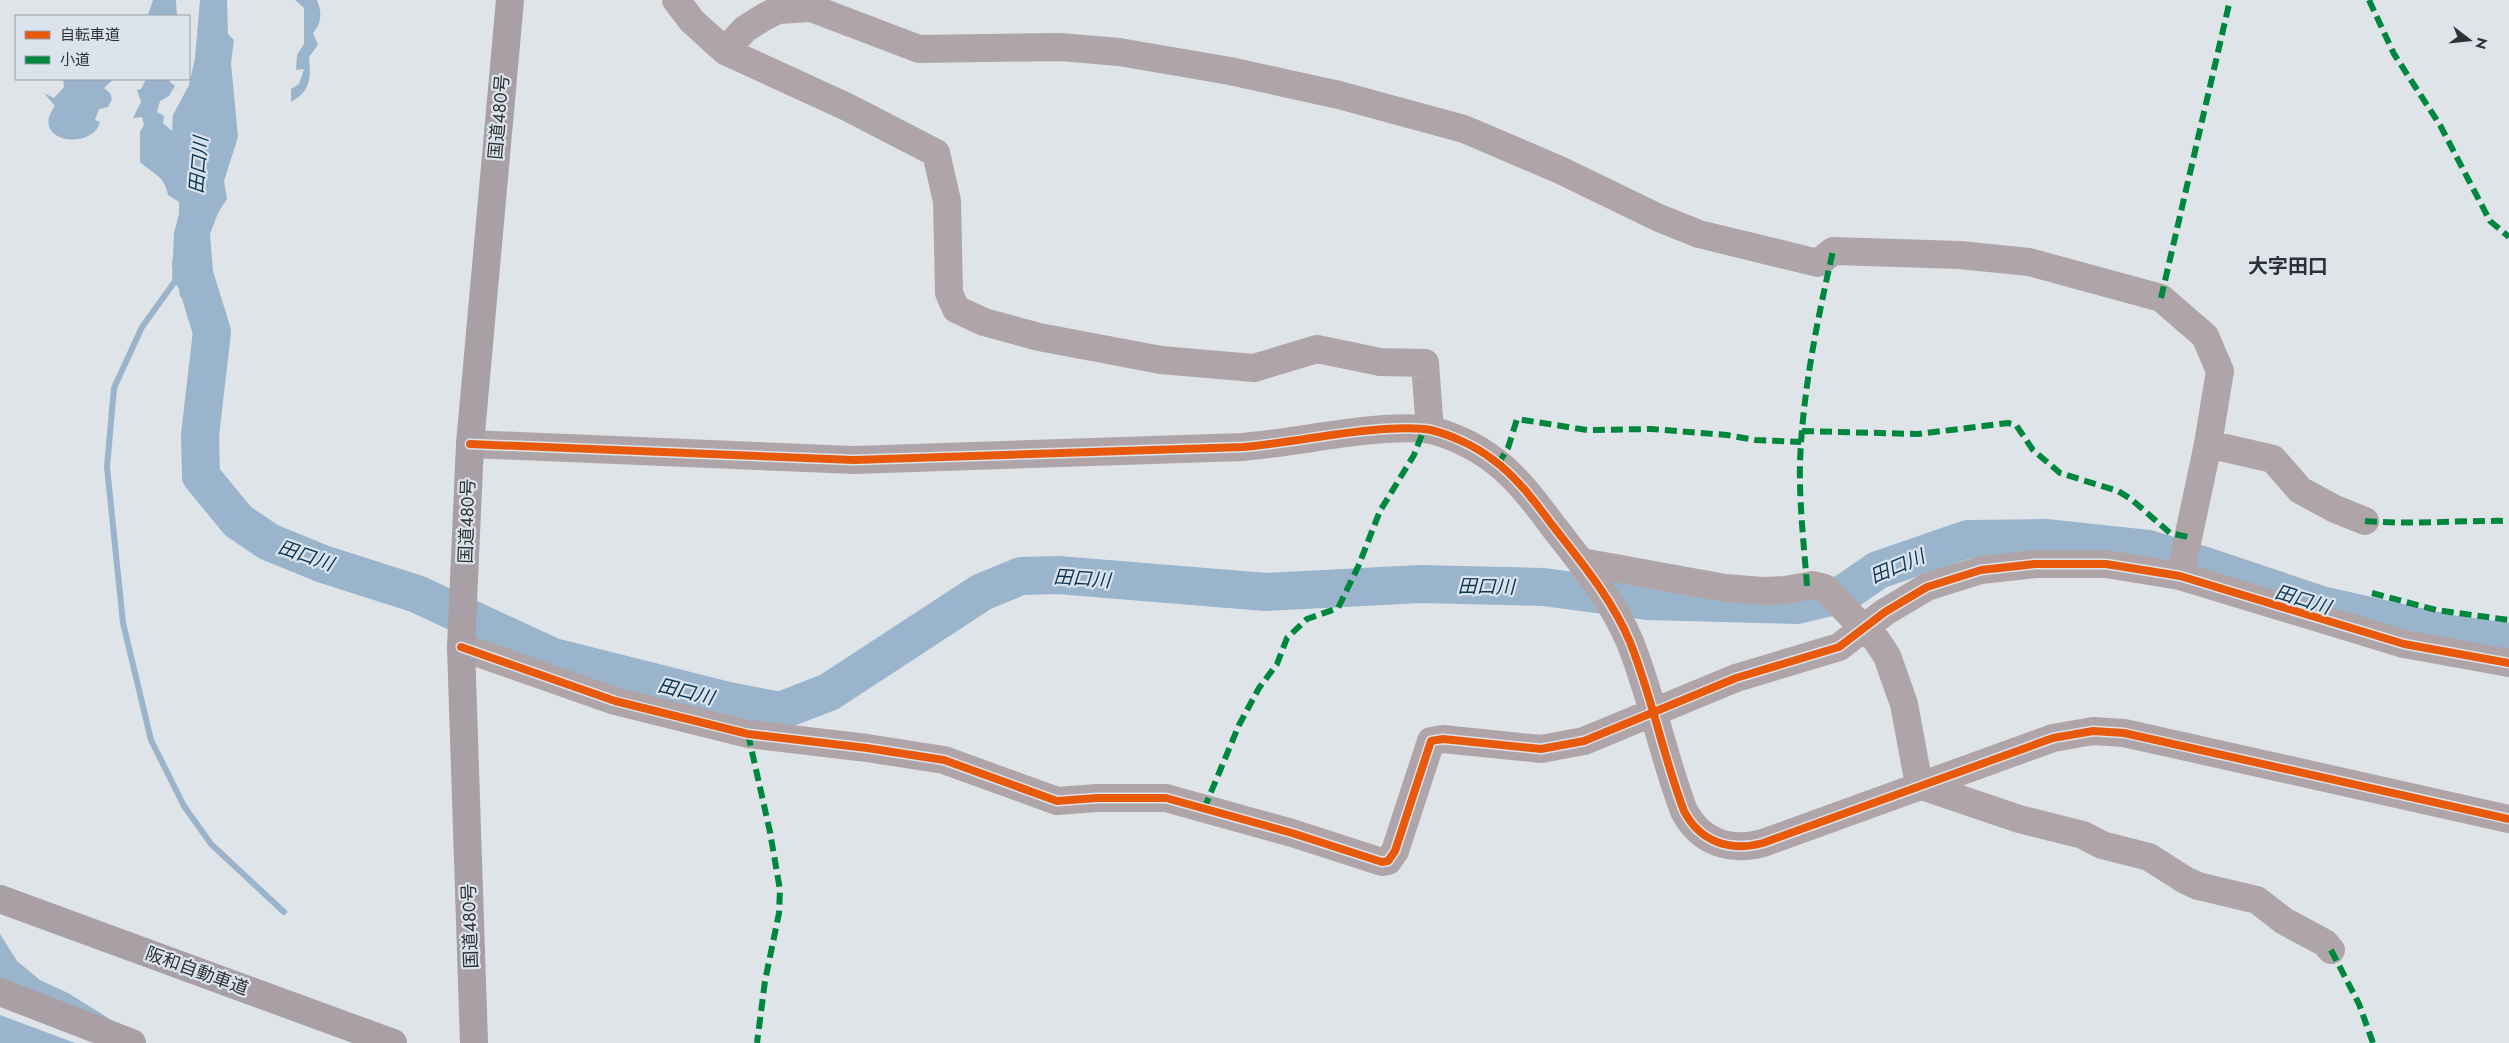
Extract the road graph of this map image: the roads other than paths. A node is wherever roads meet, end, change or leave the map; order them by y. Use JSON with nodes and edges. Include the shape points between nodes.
{"nodes":[{"id":1,"x":510,"y":0,"type":"edge"},
{"id":2,"x":676,"y":0,"type":"edge"},
{"id":3,"x":725,"y":51,"type":"junction"},
{"id":4,"x":1430,"y":430,"type":"junction"},
{"id":5,"x":470,"y":444,"type":"junction"},
{"id":6,"x":2208,"y":444,"type":"junction"},
{"id":7,"x":2365,"y":521,"type":"dead end"},
{"id":8,"x":1589,"y":572,"type":"junction"},
{"id":9,"x":2180,"y":576,"type":"junction"},
{"id":10,"x":1857,"y":622,"type":"junction"},
{"id":11,"x":462,"y":642,"type":"junction"},
{"id":12,"x":2509,"y":663,"type":"edge"},
{"id":13,"x":1654,"y":714,"type":"junction"},
{"id":14,"x":1920,"y":785,"type":"junction"},
{"id":15,"x":2509,"y":819,"type":"edge"},
{"id":16,"x":0,"y":899,"type":"edge"},
{"id":17,"x":2331,"y":950,"type":"dead end"},
{"id":18,"x":0,"y":992,"type":"edge"},
{"id":19,"x":132,"y":1043,"type":"edge"},
{"id":20,"x":393,"y":1043,"type":"edge"},
{"id":21,"x":474,"y":1043,"type":"edge"}],
"edges":[{"from":1,"to":5,"type":"highway","name":"国道480号"},
{"from":2,"to":3,"type":"street","via":[[692,21]]},
{"from":3,"to":4,"type":"street","via":[[847,107],[936,153],[947,201],[949,293],[956,308],[984,322],[1039,337],[1161,360],[1254,368],[1317,349],[1380,362],[1425,363]]},
{"from":3,"to":6,"type":"street","via":[[746,29],[764,17],[778,10],[811,8],[919,49],[1060,47],[1119,52],[1230,71],[1330,93],[1464,130],[1699,234],[1818,263],[1832,251],[1960,255],[2030,262],[2161,298],[2205,336],[2220,371]]},
{"from":4,"to":5,"type":"street","via":[[1403,428],[1348,432],[1243,447],[922,459],[805,460]]},
{"from":4,"to":8,"type":"street","via":[[1460,441],[1492,459],[1512,476]]},
{"from":5,"to":11,"type":"highway","name":"国道480号"},
{"from":6,"to":7,"type":"street","via":[[2273,459],[2300,490]]},
{"from":6,"to":9,"type":"street"},
{"from":8,"to":10,"type":"street","via":[[1770,591],[1813,584],[1825,588]]},
{"from":8,"to":13,"type":"street","via":[[1625,631]]},
{"from":9,"to":10,"type":"street","via":[[2106,564],[2035,564],[1982,570],[1928,587],[1885,612]]},
{"from":9,"to":12,"type":"street","via":[[2404,644]]},
{"from":10,"to":13,"type":"street","via":[[1839,647],[1736,678]]},
{"from":10,"to":14,"type":"street","via":[[1875,638],[1894,672],[1904,704]]},
{"from":11,"to":13,"type":"street","via":[[615,701],[748,734],[944,760],[1057,801],[1166,798],[1382,862],[1388,861],[1395,850],[1430,741],[1443,738],[1541,749],[1584,741]]},
{"from":11,"to":21,"type":"highway","name":"国道480号"},
{"from":13,"to":14,"type":"street","via":[[1678,796],[1691,825],[1709,839],[1729,846],[1763,843]]},
{"from":14,"to":15,"type":"street","via":[[2053,738],[2078,732],[2108,731]]},
{"from":14,"to":17,"type":"street","via":[[2019,819],[2083,835],[2102,845],[2149,858],[2185,880],[2257,900]]},
{"from":16,"to":20,"type":"highway","name":"阪和自動車道"},
{"from":18,"to":19,"type":"highway"}]}
